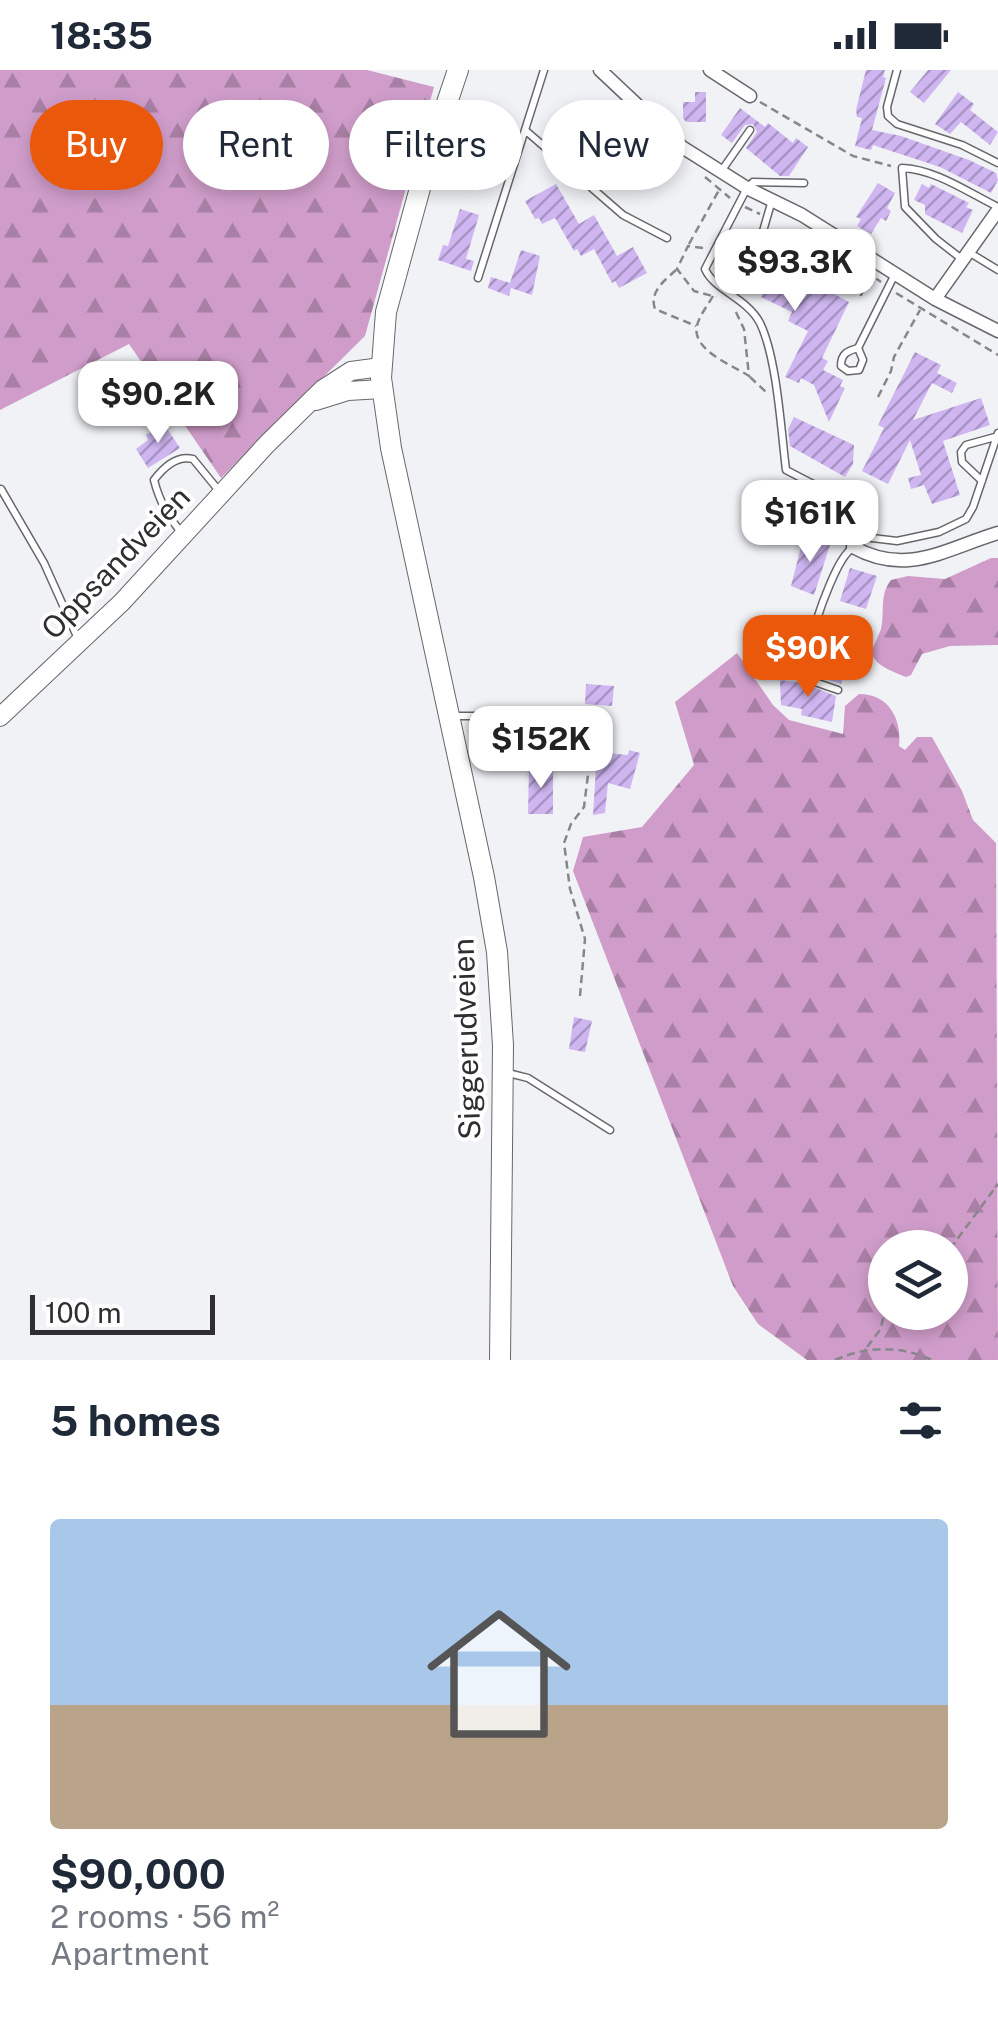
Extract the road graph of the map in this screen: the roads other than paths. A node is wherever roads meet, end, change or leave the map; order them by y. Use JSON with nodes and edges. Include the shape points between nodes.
{"nodes":[{"id":1,"x":458,"y":70,"type":"edge"},
{"id":2,"x":544,"y":70,"type":"edge"},
{"id":3,"x":600,"y":70,"type":"edge"},
{"id":4,"x":710,"y":70,"type":"edge"},
{"id":5,"x":897,"y":70,"type":"edge"},
{"id":6,"x":750,"y":96,"type":"road end"},
{"id":7,"x":525,"y":130,"type":"junction"},
{"id":8,"x":750,"y":130,"type":"dead end"},
{"id":9,"x":998,"y":163,"type":"edge"},
{"id":10,"x":721,"y":173,"type":"junction"},
{"id":11,"x":804,"y":183,"type":"dead end"},
{"id":12,"x":747,"y":188,"type":"junction"},
{"id":13,"x":772,"y":199,"type":"junction"},
{"id":14,"x":998,"y":209,"type":"edge"},
{"id":15,"x":667,"y":238,"type":"dead end"},
{"id":16,"x":759,"y":245,"type":"road end"},
{"id":17,"x":966,"y":256,"type":"junction"},
{"id":18,"x":998,"y":270,"type":"edge"},
{"id":19,"x":894,"y":274,"type":"junction"},
{"id":20,"x":478,"y":278,"type":"dead end"},
{"id":21,"x":936,"y":300,"type":"junction"},
{"id":22,"x":998,"y":331,"type":"edge"},
{"id":23,"x":858,"y":348,"type":"dead end"},
{"id":24,"x":381,"y":367,"type":"junction"},
{"id":25,"x":382,"y":388,"type":"junction"},
{"id":26,"x":310,"y":402,"type":"junction"},
{"id":27,"x":997,"y":435,"type":"edge"},
{"id":28,"x":982,"y":482,"type":"junction"},
{"id":29,"x":1,"y":489,"type":"edge"},
{"id":30,"x":222,"y":494,"type":"junction"},
{"id":31,"x":998,"y":533,"type":"edge"},
{"id":32,"x":184,"y":535,"type":"junction"},
{"id":33,"x":858,"y":542,"type":"junction"},
{"id":34,"x":80,"y":642,"type":"junction"},
{"id":35,"x":782,"y":674,"type":"dead end"},
{"id":36,"x":805,"y":674,"type":"junction"},
{"id":37,"x":838,"y":690,"type":"dead end"},
{"id":38,"x":448,"y":716,"type":"junction"},
{"id":39,"x":0,"y":718,"type":"edge"},
{"id":40,"x":593,"y":734,"type":"road end"},
{"id":41,"x":503,"y":1072,"type":"junction"},
{"id":42,"x":610,"y":1130,"type":"dead end"},
{"id":43,"x":500,"y":1360,"type":"edge"}],
"edges":[{"from":1,"to":24,"type":"main road","name":"Siggerudveien","via":[[395,274]]},
{"from":2,"to":7,"type":"lane"},
{"from":3,"to":10,"type":"street","via":[[682,147]]},
{"from":4,"to":6,"type":"street"},
{"from":5,"to":9,"type":"lane","via":[[888,116]]},
{"from":7,"to":15,"type":"lane","via":[[623,215]]},
{"from":7,"to":20,"type":"lane"},
{"from":8,"to":10,"type":"lane"},
{"from":10,"to":12,"type":"street"},
{"from":11,"to":12,"type":"lane","via":[[753,182]]},
{"from":12,"to":13,"type":"street"},
{"from":12,"to":33,"type":"lane","via":[[705,269],[760,324],[786,470],[838,497]]},
{"from":13,"to":16,"type":"lane"},
{"from":13,"to":19,"type":"street"},
{"from":14,"to":17,"type":"street"},
{"from":14,"to":17,"type":"lane","via":[[932,175],[902,168],[906,207],[936,239]]},
{"from":17,"to":18,"type":"lane"},
{"from":17,"to":21,"type":"street"},
{"from":19,"to":21,"type":"street"},
{"from":19,"to":23,"type":"lane"},
{"from":21,"to":22,"type":"street"},
{"from":24,"to":25,"type":"main road","name":"Siggerudveien"},
{"from":24,"to":26,"type":"main road","name":"Oppsandveien","via":[[342,375]]},
{"from":25,"to":26,"type":"main road"},
{"from":25,"to":38,"type":"main road","name":"Siggerudveien"},
{"from":26,"to":30,"type":"main road","name":"Oppsandveien"},
{"from":27,"to":28,"type":"lane"},
{"from":27,"to":28,"type":"lane","via":[[961,452]]},
{"from":28,"to":33,"type":"lane","via":[[970,514],[954,527],[897,541]]},
{"from":29,"to":34,"type":"lane"},
{"from":30,"to":32,"type":"main road","name":"Oppsandveien"},
{"from":30,"to":32,"type":"lane","via":[[193,459],[176,460],[160,472],[154,480],[158,495]]},
{"from":31,"to":33,"type":"street","via":[[913,561],[882,558]]},
{"from":32,"to":34,"type":"main road","name":"Oppsandveien"},
{"from":33,"to":36,"type":"lane","via":[[842,560],[824,602]]},
{"from":34,"to":39,"type":"main road","name":"Oppsandveien"},
{"from":35,"to":36,"type":"lane"},
{"from":36,"to":37,"type":"lane"},
{"from":38,"to":40,"type":"lane","via":[[479,716],[549,735]]},
{"from":38,"to":41,"type":"main road","name":"Siggerudveien","via":[[496,940]]},
{"from":41,"to":42,"type":"lane","via":[[528,1078]]},
{"from":41,"to":43,"type":"main road","name":"Siggerudveien"}]}
